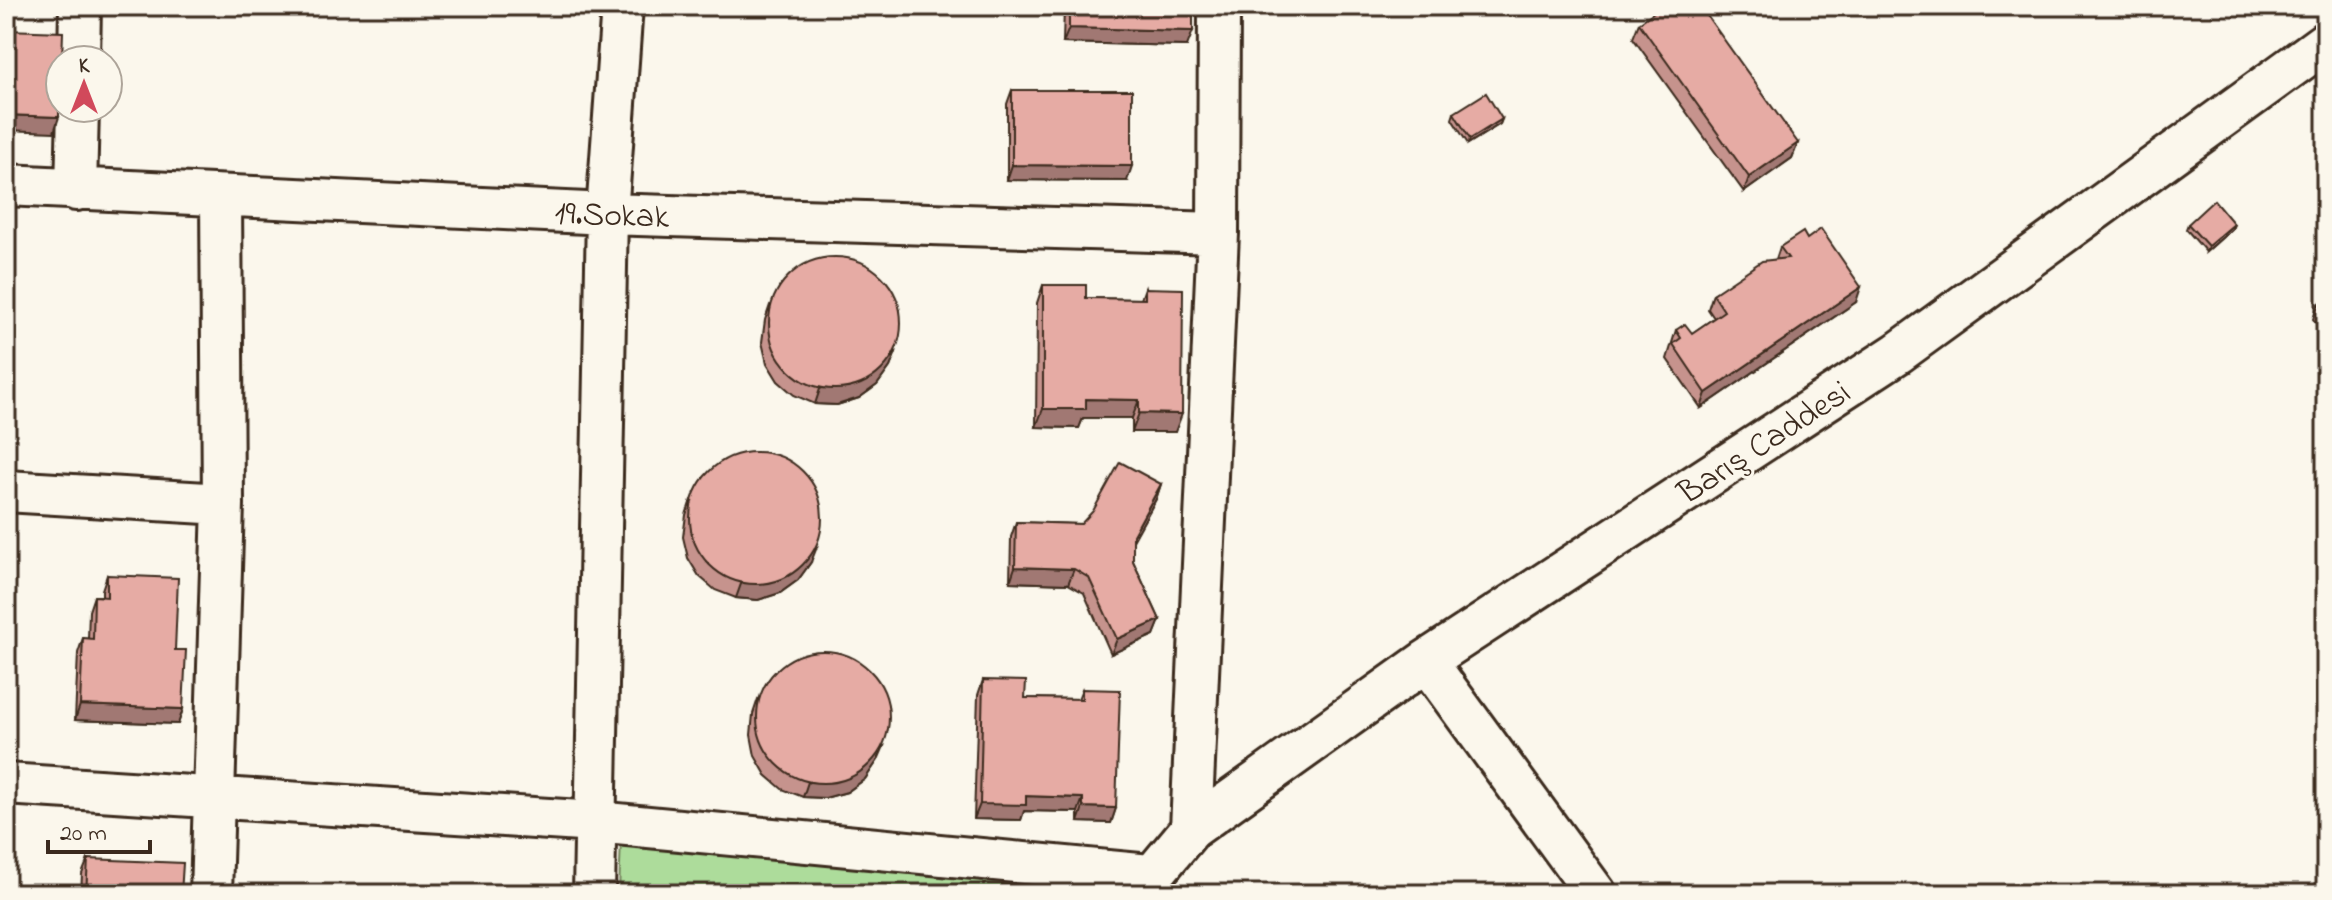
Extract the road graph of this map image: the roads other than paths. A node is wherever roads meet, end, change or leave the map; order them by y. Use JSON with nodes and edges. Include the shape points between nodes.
{"nodes":[{"id":1,"x":80,"y":6,"type":"edge"},
{"id":2,"x":622,"y":6,"type":"edge"},
{"id":3,"x":1219,"y":6,"type":"edge"},
{"id":4,"x":2326,"y":42,"type":"edge"},
{"id":5,"x":79,"y":44,"type":"edge"},
{"id":6,"x":78,"y":124,"type":"edge"},
{"id":7,"x":6,"y":185,"type":"edge"},
{"id":8,"x":76,"y":190,"type":"junction"},
{"id":9,"x":221,"y":196,"type":"junction"},
{"id":10,"x":607,"y":214,"type":"junction"},
{"id":11,"x":1218,"y":233,"type":"junction"},
{"id":12,"x":6,"y":491,"type":"edge"},
{"id":13,"x":223,"y":504,"type":"junction"},
{"id":14,"x":1426,"y":661,"type":"junction"},
{"id":15,"x":6,"y":784,"type":"edge"},
{"id":16,"x":214,"y":796,"type":"junction"},
{"id":17,"x":596,"y":822,"type":"junction"},
{"id":18,"x":1191,"y":829,"type":"junction"},
{"id":19,"x":1144,"y":885,"type":"edge"},
{"id":20,"x":211,"y":894,"type":"edge"},
{"id":21,"x":594,"y":894,"type":"edge"},
{"id":22,"x":1596,"y":894,"type":"edge"}],
"edges":[{"from":1,"to":5,"type":"street"},
{"from":2,"to":10,"type":"street"},
{"from":3,"to":11,"type":"street"},
{"from":4,"to":14,"type":"street","name":"Barış Caddesi","via":[[1898,353]]},
{"from":6,"to":8,"type":"street"},
{"from":7,"to":8,"type":"street","name":"19.Sokak"},
{"from":8,"to":9,"type":"street","name":"19.Sokak"},
{"from":9,"to":10,"type":"street","name":"19.Sokak"},
{"from":9,"to":13,"type":"street"},
{"from":10,"to":11,"type":"street","name":"19.Sokak"},
{"from":10,"to":17,"type":"street"},
{"from":11,"to":18,"type":"street"},
{"from":12,"to":13,"type":"street"},
{"from":13,"to":16,"type":"street"},
{"from":14,"to":18,"type":"street","name":"Barış Caddesi"},
{"from":14,"to":22,"type":"street"},
{"from":15,"to":16,"type":"street"},
{"from":16,"to":17,"type":"street"},
{"from":16,"to":20,"type":"street"},
{"from":17,"to":19,"type":"street"},
{"from":17,"to":21,"type":"street"},
{"from":18,"to":19,"type":"street","name":"Barış Caddesi"}]}
